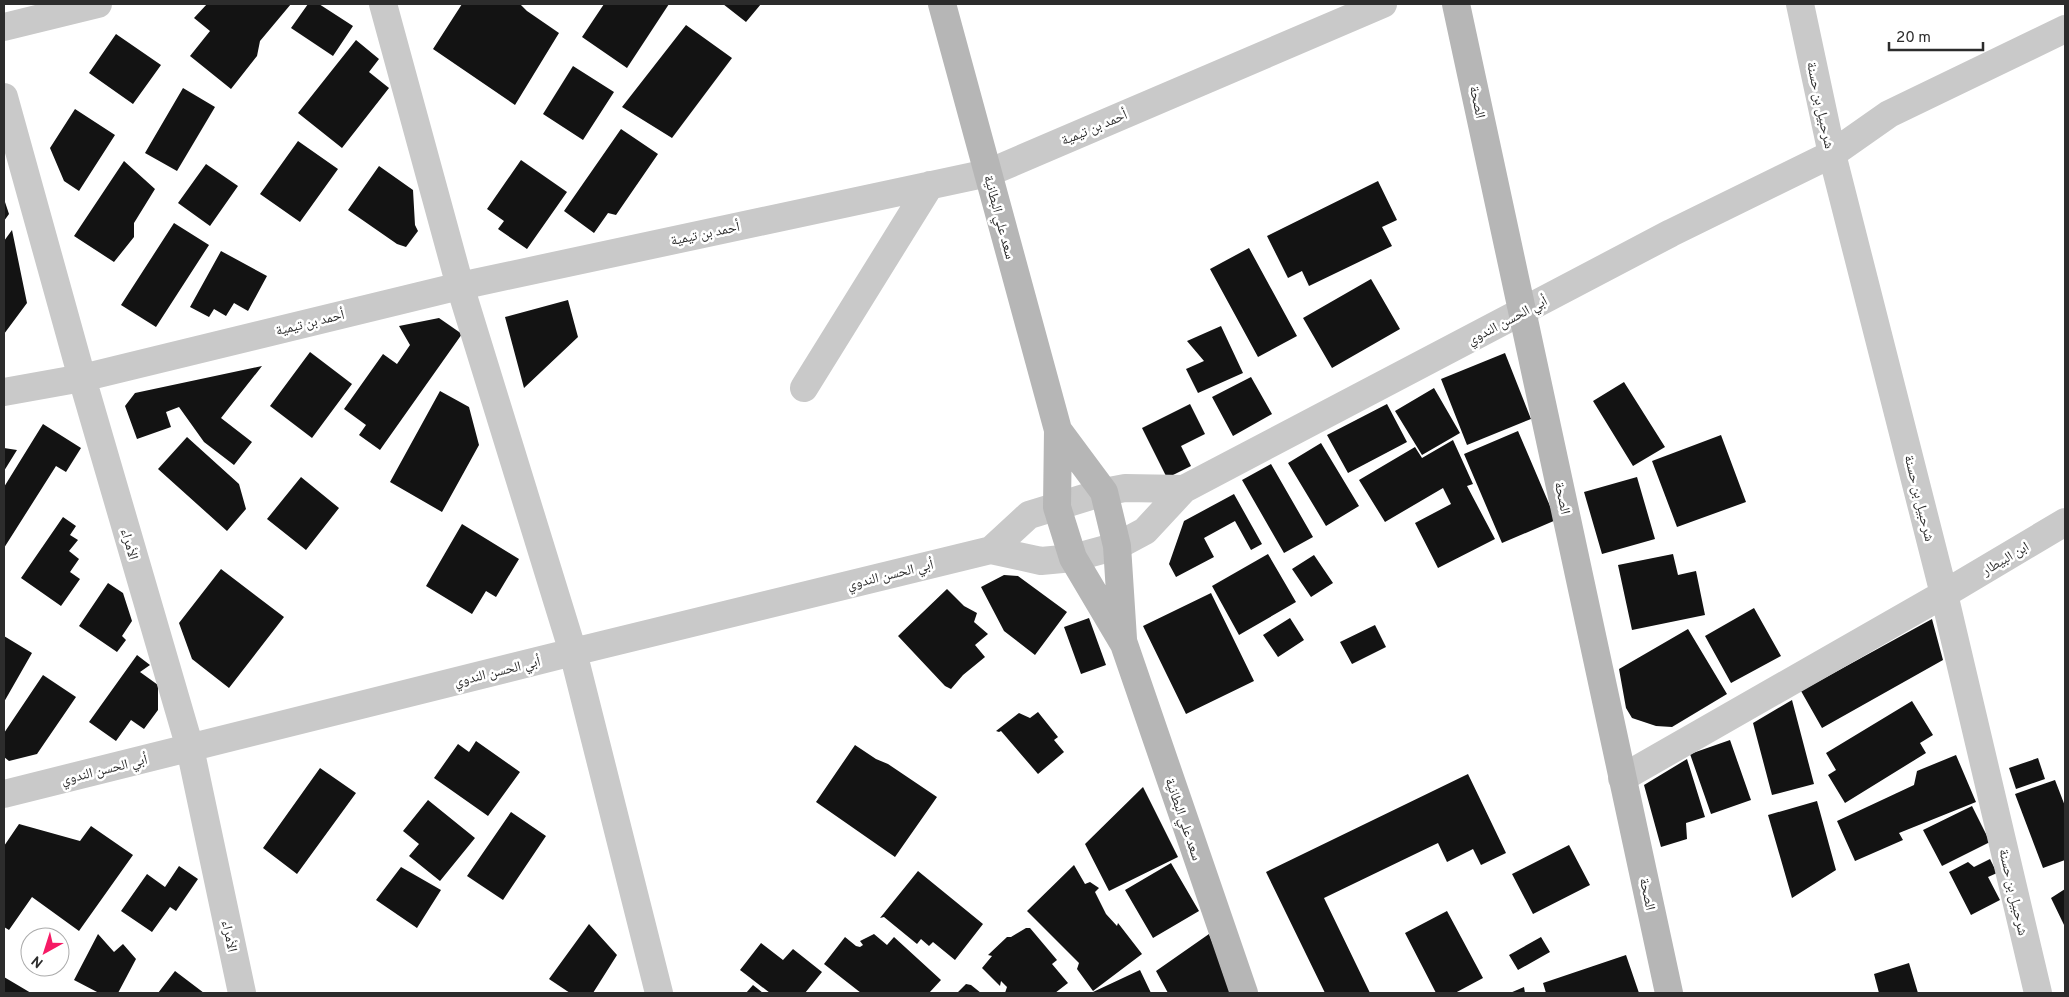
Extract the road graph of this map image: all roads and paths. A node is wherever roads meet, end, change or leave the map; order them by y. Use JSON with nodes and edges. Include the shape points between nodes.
{"nodes":[{"id":1,"x":98,"y":4,"type":"edge"},
{"id":2,"x":383,"y":4,"type":"edge"},
{"id":3,"x":942,"y":4,"type":"edge"},
{"id":4,"x":1383,"y":4,"type":"edge"},
{"id":5,"x":1456,"y":4,"type":"edge"},
{"id":6,"x":1800,"y":4,"type":"edge"},
{"id":7,"x":4,"y":27,"type":"edge"},
{"id":8,"x":2065,"y":29,"type":"edge"},
{"id":9,"x":4,"y":98,"type":"edge"},
{"id":10,"x":1832,"y":154,"type":"junction"},
{"id":11,"x":988,"y":173,"type":"junction"},
{"id":12,"x":930,"y":185,"type":"junction"},
{"id":13,"x":460,"y":286,"type":"junction"},
{"id":14,"x":1523,"y":312,"type":"junction"},
{"id":15,"x":82,"y":378,"type":"junction"},
{"id":16,"x":804,"y":388,"type":"dead end"},
{"id":17,"x":4,"y":392,"type":"edge"},
{"id":18,"x":1058,"y":430,"type":"junction"},
{"id":19,"x":1184,"y":489,"type":"junction"},
{"id":20,"x":1104,"y":492,"type":"junction"},
{"id":21,"x":1057,"y":507,"type":"junction"},
{"id":22,"x":2065,"y":522,"type":"edge"},
{"id":23,"x":1117,"y":546,"type":"junction"},
{"id":24,"x":991,"y":550,"type":"junction"},
{"id":25,"x":1073,"y":558,"type":"junction"},
{"id":26,"x":1944,"y":594,"type":"junction"},
{"id":27,"x":1124,"y":644,"type":"junction"},
{"id":28,"x":573,"y":652,"type":"junction"},
{"id":29,"x":190,"y":748,"type":"junction"},
{"id":30,"x":1622,"y":778,"type":"junction"},
{"id":31,"x":4,"y":794,"type":"edge"},
{"id":32,"x":242,"y":993,"type":"edge"},
{"id":33,"x":659,"y":993,"type":"edge"},
{"id":34,"x":1244,"y":993,"type":"edge"},
{"id":35,"x":1670,"y":993,"type":"edge"},
{"id":36,"x":2038,"y":993,"type":"edge"}],
"edges":[{"from":1,"to":7,"type":"street"},
{"from":2,"to":13,"type":"street"},
{"from":3,"to":11,"type":"main road","name":"سعد علي البطانية"},
{"from":4,"to":11,"type":"street","name":"أحمد بن تيمية"},
{"from":5,"to":14,"type":"main road","name":"الصحة"},
{"from":6,"to":10,"type":"street","name":"شرحبيل بن حسنة"},
{"from":8,"to":10,"type":"street","name":"أبي الحسن الندوي","via":[[1889,114]]},
{"from":9,"to":15,"type":"street","name":"الأمراء"},
{"from":10,"to":14,"type":"street","name":"أبي الحسن الندوي","via":[[1671,233]]},
{"from":10,"to":26,"type":"street","name":"شرحبيل بن حسنة"},
{"from":11,"to":12,"type":"street","name":"أحمد بن تيمية"},
{"from":11,"to":18,"type":"main road","name":"سعد علي البطانية"},
{"from":12,"to":13,"type":"street","name":"أحمد بن تيمية"},
{"from":12,"to":16,"type":"street"},
{"from":13,"to":15,"type":"street","name":"أحمد بن تيمية"},
{"from":13,"to":28,"type":"street"},
{"from":14,"to":19,"type":"street","name":"أبي الحسن الندوي"},
{"from":14,"to":30,"type":"main road","name":"الصحة"},
{"from":15,"to":17,"type":"street","name":"أحمد بن تيمية"},
{"from":15,"to":29,"type":"street","name":"الأمراء"},
{"from":18,"to":20,"type":"main road","name":"سعد علي البطانية"},
{"from":18,"to":21,"type":"main road","name":"سعد علي البطانية"},
{"from":19,"to":20,"type":"street","name":"أبي الحسن الندوي","via":[[1125,488]]},
{"from":19,"to":23,"type":"street","name":"أبي الحسن الندوي","via":[[1146,531]]},
{"from":20,"to":21,"type":"street","name":"أبي الحسن الندوي"},
{"from":20,"to":23,"type":"main road","name":"سعد علي البطانية"},
{"from":21,"to":24,"type":"street","name":"أبي الحسن الندوي","via":[[1029,515]]},
{"from":21,"to":25,"type":"main road","name":"سعد علي البطانية"},
{"from":22,"to":26,"type":"street","name":"ابن البيطار"},
{"from":23,"to":25,"type":"street","name":"أبي الحسن الندوي"},
{"from":23,"to":27,"type":"main road","name":"سعد علي البطانية"},
{"from":24,"to":25,"type":"street","name":"أبي الحسن الندوي","via":[[1041,561]]},
{"from":24,"to":28,"type":"street","name":"أبي الحسن الندوي"},
{"from":25,"to":27,"type":"main road","name":"سعد علي البطانية"},
{"from":26,"to":30,"type":"street","name":"ابن البيطار"},
{"from":26,"to":36,"type":"street","name":"شرحبيل بن حسنة"},
{"from":27,"to":34,"type":"main road","name":"سعد علي البطانية"},
{"from":28,"to":29,"type":"street","name":"أبي الحسن الندوي"},
{"from":28,"to":33,"type":"street"},
{"from":29,"to":31,"type":"street","name":"أبي الحسن الندوي"},
{"from":29,"to":32,"type":"street","name":"الأمراء"},
{"from":30,"to":35,"type":"main road","name":"الصحة"}]}
